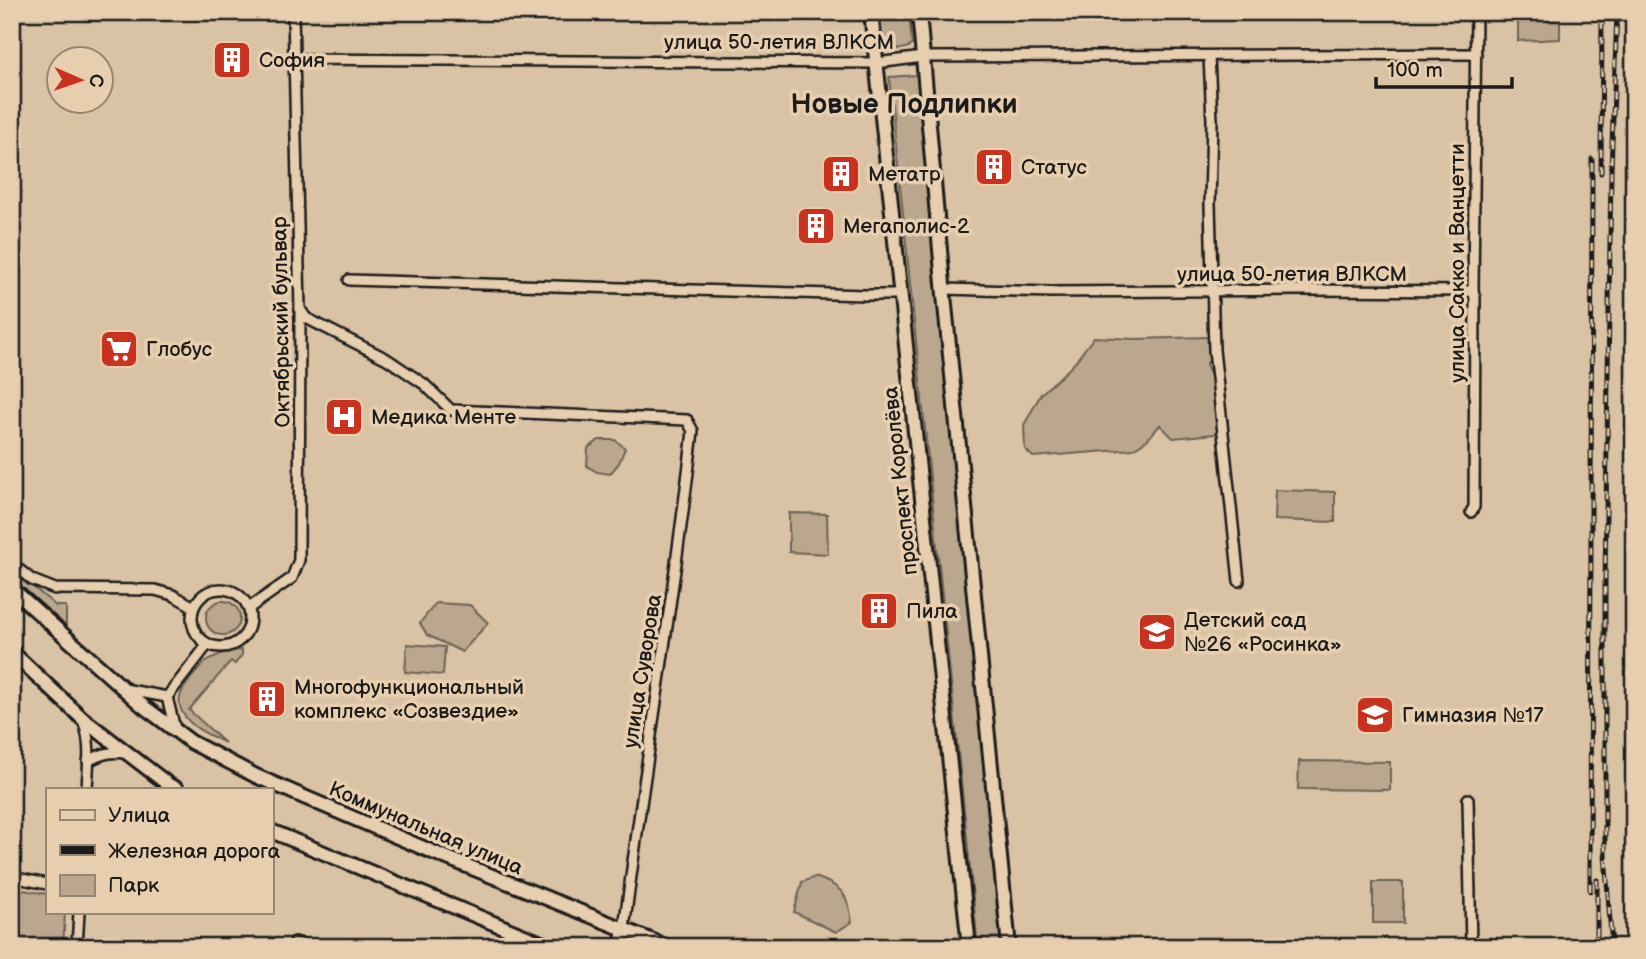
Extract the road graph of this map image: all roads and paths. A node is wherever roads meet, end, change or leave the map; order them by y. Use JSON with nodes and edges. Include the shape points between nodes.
{"nodes":[{"id":1,"x":293,"y":12,"type":"edge"},
{"id":2,"x":871,"y":12,"type":"edge"},
{"id":3,"x":919,"y":12,"type":"edge"},
{"id":4,"x":1476,"y":12,"type":"edge"},
{"id":5,"x":1475,"y":54,"type":"junction"},
{"id":6,"x":1209,"y":56,"type":"junction"},
{"id":7,"x":923,"y":57,"type":"junction"},
{"id":8,"x":293,"y":59,"type":"junction"},
{"id":9,"x":877,"y":62,"type":"junction"},
{"id":10,"x":349,"y":280,"type":"dead end"},
{"id":11,"x":944,"y":289,"type":"junction"},
{"id":12,"x":1212,"y":291,"type":"junction"},
{"id":13,"x":1473,"y":291,"type":"junction"},
{"id":14,"x":901,"y":295,"type":"junction"},
{"id":15,"x":300,"y":309,"type":"junction"},
{"id":16,"x":1471,"y":512,"type":"dead end"},
{"id":17,"x":12,"y":564,"type":"edge"},
{"id":18,"x":1239,"y":581,"type":"dead end"},
{"id":19,"x":12,"y":589,"type":"edge"},
{"id":20,"x":194,"y":607,"type":"junction"},
{"id":21,"x":249,"y":608,"type":"junction"},
{"id":22,"x":208,"y":644,"type":"junction"},
{"id":23,"x":12,"y":652,"type":"edge"},
{"id":24,"x":122,"y":688,"type":"junction"},
{"id":25,"x":167,"y":697,"type":"junction"},
{"id":26,"x":83,"y":719,"type":"junction"},
{"id":27,"x":176,"y":731,"type":"junction"},
{"id":28,"x":125,"y":753,"type":"junction"},
{"id":29,"x":88,"y":761,"type":"junction"},
{"id":30,"x":87,"y":788,"type":"edge"},
{"id":31,"x":175,"y":788,"type":"edge"},
{"id":32,"x":1468,"y":799,"type":"dead end"},
{"id":33,"x":273,"y":832,"type":"edge"},
{"id":34,"x":12,"y":877,"type":"edge"},
{"id":35,"x":46,"y":884,"type":"edge"},
{"id":36,"x":79,"y":914,"type":"edge"},
{"id":37,"x":624,"y":929,"type":"junction"},
{"id":38,"x":295,"y":942,"type":"dead end"},
{"id":39,"x":77,"y":947,"type":"edge"},
{"id":40,"x":307,"y":947,"type":"edge"},
{"id":41,"x":551,"y":947,"type":"edge"},
{"id":42,"x":621,"y":947,"type":"edge"},
{"id":43,"x":668,"y":947,"type":"edge"},
{"id":44,"x":969,"y":947,"type":"edge"},
{"id":45,"x":1009,"y":947,"type":"edge"},
{"id":46,"x":1471,"y":947,"type":"edge"}],
"edges":[{"from":1,"to":8,"type":"street","name":"Октябрьский бульвар"},
{"from":2,"to":9,"type":"main road","name":"проспект Королёва"},
{"from":3,"to":7,"type":"main road"},
{"from":4,"to":5,"type":"street","name":"улица Сакко и Ванцетти"},
{"from":5,"to":6,"type":"street","name":"улица 50-летия ВЛКСМ"},
{"from":5,"to":13,"type":"street","name":"улица Сакко и Ванцетти"},
{"from":6,"to":7,"type":"street","name":"улица 50-летия ВЛКСМ"},
{"from":6,"to":12,"type":"street"},
{"from":7,"to":9,"type":"street","name":"улица 50-летия ВЛКСМ"},
{"from":7,"to":11,"type":"main road"},
{"from":8,"to":9,"type":"street","name":"улица 50-летия ВЛКСМ"},
{"from":8,"to":15,"type":"street","name":"Октябрьский бульвар"},
{"from":9,"to":14,"type":"main road","name":"проспект Королёва"},
{"from":10,"to":14,"type":"street"},
{"from":11,"to":12,"type":"street","name":"улица 50-летия ВЛКСМ"},
{"from":11,"to":45,"type":"main road"},
{"from":12,"to":13,"type":"street","name":"улица 50-летия ВЛКСМ"},
{"from":12,"to":18,"type":"street"},
{"from":13,"to":16,"type":"street","name":"улица Сакко и Ванцетти"},
{"from":14,"to":44,"type":"main road","name":"проспект Королёва"},
{"from":15,"to":21,"type":"street","name":"Октябрьский бульвар","via":[[299,560],[292,579]]},
{"from":15,"to":37,"type":"street","name":"улица Суворова","via":[[306,318],[387,359],[424,384],[451,410],[687,420],[693,431]]},
{"from":17,"to":20,"type":"street","via":[[32,580],[55,589],[155,590]]},
{"from":19,"to":24,"type":"main road","name":"Коммунальная улица"},
{"from":20,"to":21,"type":"street","via":[[200,598],[220,589],[233,592]]},
{"from":20,"to":22,"type":"street","via":[[192,624]]},
{"from":21,"to":22,"type":"street","via":[[247,630],[240,640],[219,647]]},
{"from":22,"to":25,"type":"street"},
{"from":23,"to":26,"type":"main road"},
{"from":24,"to":25,"type":"street"},
{"from":24,"to":27,"type":"main road","name":"Коммунальная улица"},
{"from":25,"to":27,"type":"street"},
{"from":26,"to":28,"type":"main road"},
{"from":26,"to":29,"type":"street"},
{"from":27,"to":37,"type":"main road","name":"Коммунальная улица","via":[[292,792]]},
{"from":28,"to":29,"type":"street","via":[[102,754]]},
{"from":28,"to":31,"type":"main road"},
{"from":29,"to":30,"type":"street"},
{"from":32,"to":46,"type":"street"},
{"from":33,"to":41,"type":"main road"},
{"from":34,"to":35,"type":"street"},
{"from":36,"to":39,"type":"street"},
{"from":37,"to":42,"type":"main road"},
{"from":37,"to":43,"type":"main road","name":"Коммунальная улица"},
{"from":38,"to":40,"type":"street"}]}
